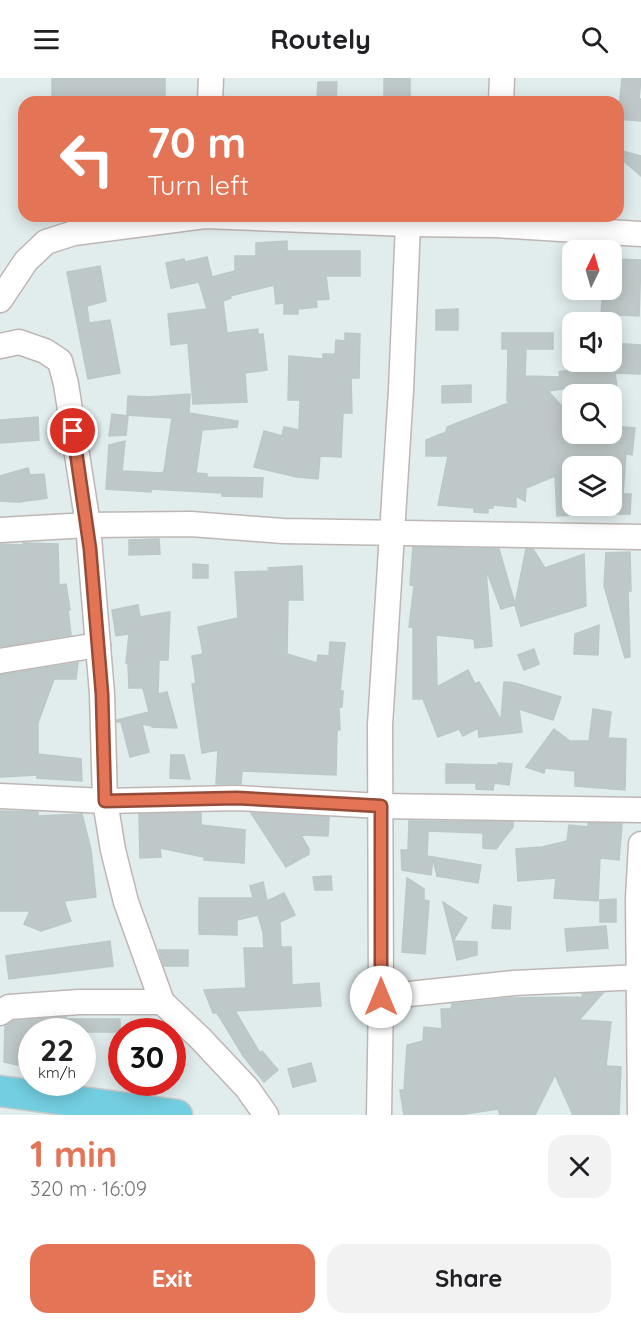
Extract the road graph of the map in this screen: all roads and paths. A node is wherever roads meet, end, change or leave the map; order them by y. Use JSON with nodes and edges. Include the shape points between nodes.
{"nodes":[{"id":1,"x":211,"y":78,"type":"edge"},
{"id":2,"x":502,"y":78,"type":"edge"},
{"id":3,"x":210,"y":96,"type":"edge"},
{"id":4,"x":501,"y":96,"type":"edge"},
{"id":5,"x":159,"y":222,"type":"edge"},
{"id":6,"x":340,"y":222,"type":"edge"},
{"id":7,"x":460,"y":222,"type":"edge"},
{"id":8,"x":516,"y":222,"type":"edge"},
{"id":9,"x":408,"y":225,"type":"junction"},
{"id":10,"x":641,"y":234,"type":"edge"},
{"id":11,"x":0,"y":300,"type":"edge"},
{"id":12,"x":0,"y":346,"type":"edge"},
{"id":13,"x":88,"y":525,"type":"junction"},
{"id":14,"x":0,"y":530,"type":"edge"},
{"id":15,"x":392,"y":534,"type":"junction"},
{"id":16,"x":641,"y":537,"type":"edge"},
{"id":17,"x":98,"y":645,"type":"junction"},
{"id":18,"x":0,"y":661,"type":"edge"},
{"id":19,"x":0,"y":796,"type":"edge"},
{"id":20,"x":105,"y":801,"type":"junction"},
{"id":21,"x":381,"y":806,"type":"junction"},
{"id":22,"x":641,"y":810,"type":"edge"},
{"id":23,"x":641,"y":844,"type":"edge"},
{"id":24,"x":640,"y":977,"type":"edge"},
{"id":25,"x":381,"y":997,"type":"junction"},
{"id":26,"x":162,"y":1002,"type":"junction"},
{"id":27,"x":0,"y":1012,"type":"edge"},
{"id":28,"x":0,"y":1090,"type":"edge"},
{"id":29,"x":177,"y":1115,"type":"edge"},
{"id":30,"x":266,"y":1115,"type":"edge"},
{"id":31,"x":379,"y":1115,"type":"edge"},
{"id":32,"x":640,"y":1115,"type":"edge"}],
"edges":[{"from":1,"to":3,"type":"street"},
{"from":2,"to":4,"type":"street"},
{"from":5,"to":11,"type":"street","via":[[74,233],[46,242],[26,261]]},
{"from":6,"to":9,"type":"street"},
{"from":7,"to":9,"type":"street"},
{"from":8,"to":10,"type":"street"},
{"from":9,"to":15,"type":"street"},
{"from":12,"to":13,"type":"street","via":[[19,342],[45,351],[60,362]]},
{"from":13,"to":14,"type":"street"},
{"from":13,"to":15,"type":"street","via":[[192,524]]},
{"from":13,"to":17,"type":"street"},
{"from":15,"to":16,"type":"street"},
{"from":15,"to":21,"type":"street","via":[[380,725]]},
{"from":17,"to":18,"type":"street"},
{"from":17,"to":20,"type":"street"},
{"from":19,"to":20,"type":"street"},
{"from":20,"to":21,"type":"street","via":[[237,798]]},
{"from":20,"to":26,"type":"street","via":[[126,902]]},
{"from":21,"to":22,"type":"street"},
{"from":21,"to":25,"type":"street"},
{"from":23,"to":24,"type":"street"},
{"from":24,"to":25,"type":"street","via":[[514,983]]},
{"from":24,"to":32,"type":"street"},
{"from":25,"to":31,"type":"street"},
{"from":26,"to":27,"type":"street","via":[[55,1004],[9,1007]]},
{"from":26,"to":30,"type":"street","via":[[247,1089]]},
{"from":28,"to":29,"type":"main road"}]}
